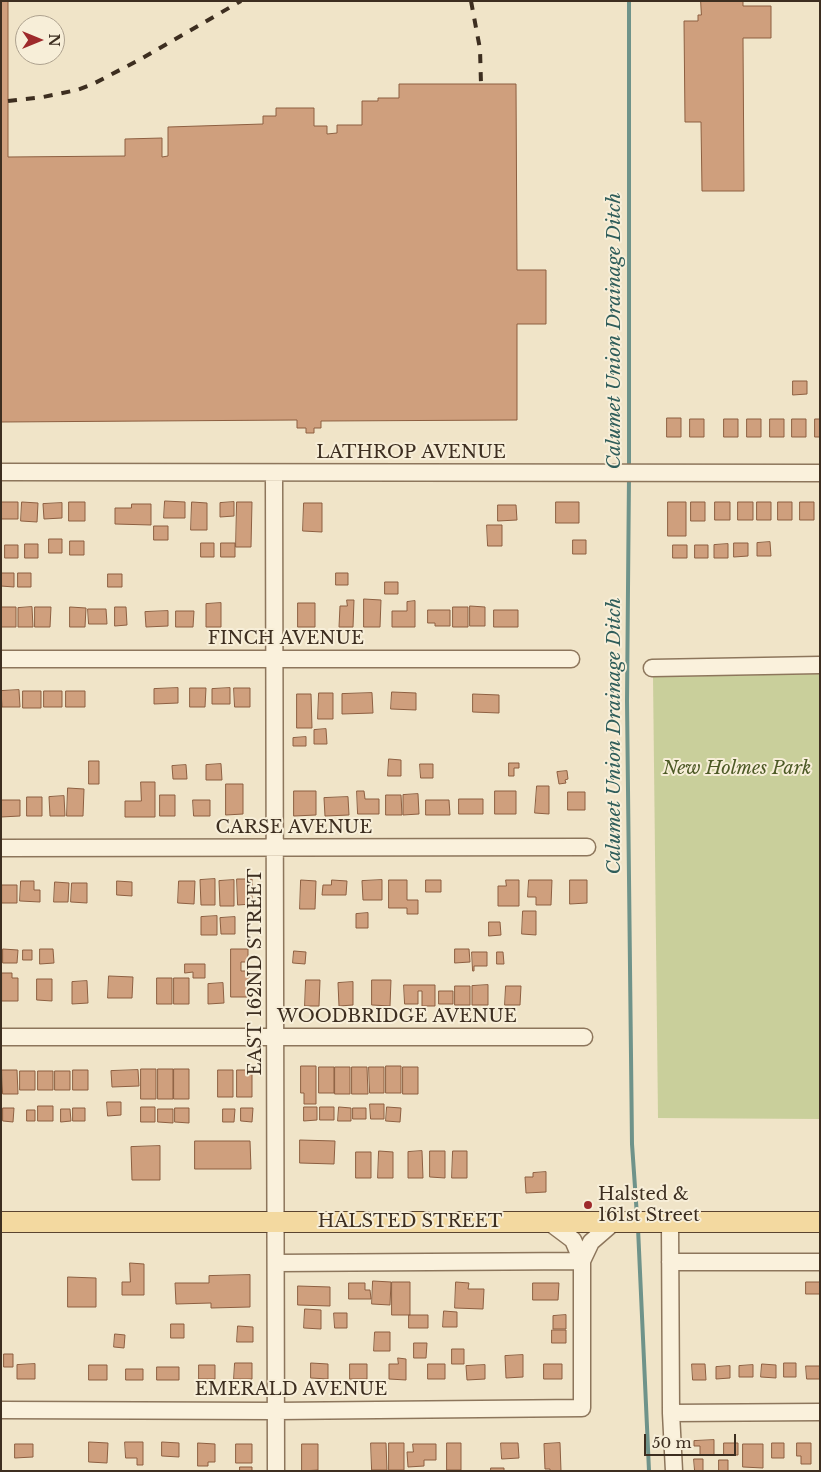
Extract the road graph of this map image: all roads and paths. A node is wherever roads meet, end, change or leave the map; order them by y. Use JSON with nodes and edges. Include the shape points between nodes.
{"nodes":[{"id":1,"x":1,"y":472,"type":"edge"},
{"id":2,"x":274,"y":472,"type":"junction"},
{"id":3,"x":820,"y":473,"type":"edge"},
{"id":4,"x":1,"y":660,"type":"edge"},
{"id":5,"x":275,"y":660,"type":"junction"},
{"id":6,"x":571,"y":660,"type":"dead end"},
{"id":7,"x":820,"y":666,"type":"edge"},
{"id":8,"x":652,"y":668,"type":"dead end"},
{"id":9,"x":587,"y":847,"type":"dead end"},
{"id":10,"x":1,"y":848,"type":"edge"},
{"id":11,"x":275,"y":848,"type":"junction"},
{"id":12,"x":276,"y":1036,"type":"junction"},
{"id":13,"x":584,"y":1036,"type":"dead end"},
{"id":14,"x":1,"y":1037,"type":"edge"},
{"id":15,"x":1,"y":1222,"type":"edge"},
{"id":16,"x":549,"y":1222,"type":"junction"},
{"id":17,"x":614,"y":1222,"type":"junction"},
{"id":18,"x":670,"y":1222,"type":"junction"},
{"id":19,"x":820,"y":1222,"type":"edge"},
{"id":20,"x":276,"y":1223,"type":"junction"},
{"id":21,"x":582,"y":1261,"type":"junction"},
{"id":22,"x":670,"y":1262,"type":"junction"},
{"id":23,"x":820,"y":1262,"type":"edge"},
{"id":24,"x":276,"y":1263,"type":"junction"},
{"id":25,"x":1,"y":1410,"type":"edge"},
{"id":26,"x":276,"y":1411,"type":"junction"},
{"id":27,"x":820,"y":1412,"type":"edge"},
{"id":28,"x":671,"y":1413,"type":"junction"},
{"id":29,"x":276,"y":1471,"type":"edge"},
{"id":30,"x":674,"y":1471,"type":"edge"}],
"edges":[{"from":1,"to":2,"type":"street","name":"LATHROP AVENUE"},
{"from":2,"to":3,"type":"street","name":"LATHROP AVENUE"},
{"from":2,"to":5,"type":"street","name":"EAST 162ND STREET"},
{"from":4,"to":5,"type":"street","name":"FINCH AVENUE"},
{"from":5,"to":6,"type":"street","name":"FINCH AVENUE"},
{"from":5,"to":11,"type":"street","name":"EAST 162ND STREET"},
{"from":7,"to":8,"type":"street"},
{"from":9,"to":11,"type":"street","name":"CARSE AVENUE"},
{"from":10,"to":11,"type":"street","name":"CARSE AVENUE"},
{"from":11,"to":12,"type":"street","name":"EAST 162ND STREET"},
{"from":12,"to":13,"type":"street","name":"WOODBRIDGE AVENUE"},
{"from":12,"to":14,"type":"street","name":"WOODBRIDGE AVENUE"},
{"from":12,"to":20,"type":"street","name":"EAST 162ND STREET"},
{"from":15,"to":20,"type":"main road","name":"HALSTED STREET"},
{"from":16,"to":17,"type":"main road","name":"HALSTED STREET"},
{"from":16,"to":20,"type":"main road","name":"HALSTED STREET"},
{"from":16,"to":21,"type":"street","via":[[572,1240]]},
{"from":17,"to":18,"type":"main road","name":"HALSTED STREET"},
{"from":17,"to":21,"type":"street","via":[[591,1242]]},
{"from":18,"to":19,"type":"main road","name":"HALSTED STREET"},
{"from":18,"to":22,"type":"street"},
{"from":20,"to":24,"type":"street","name":"EAST 162ND STREET"},
{"from":21,"to":24,"type":"street"},
{"from":21,"to":26,"type":"street","name":"EMERALD AVENUE","via":[[582,1408]]},
{"from":22,"to":23,"type":"street"},
{"from":22,"to":28,"type":"street"},
{"from":24,"to":26,"type":"street","name":"EAST 162ND STREET"},
{"from":25,"to":26,"type":"street","name":"EMERALD AVENUE"},
{"from":26,"to":29,"type":"street","name":"EAST 162ND STREET"},
{"from":27,"to":28,"type":"street"},
{"from":28,"to":30,"type":"street"}]}
